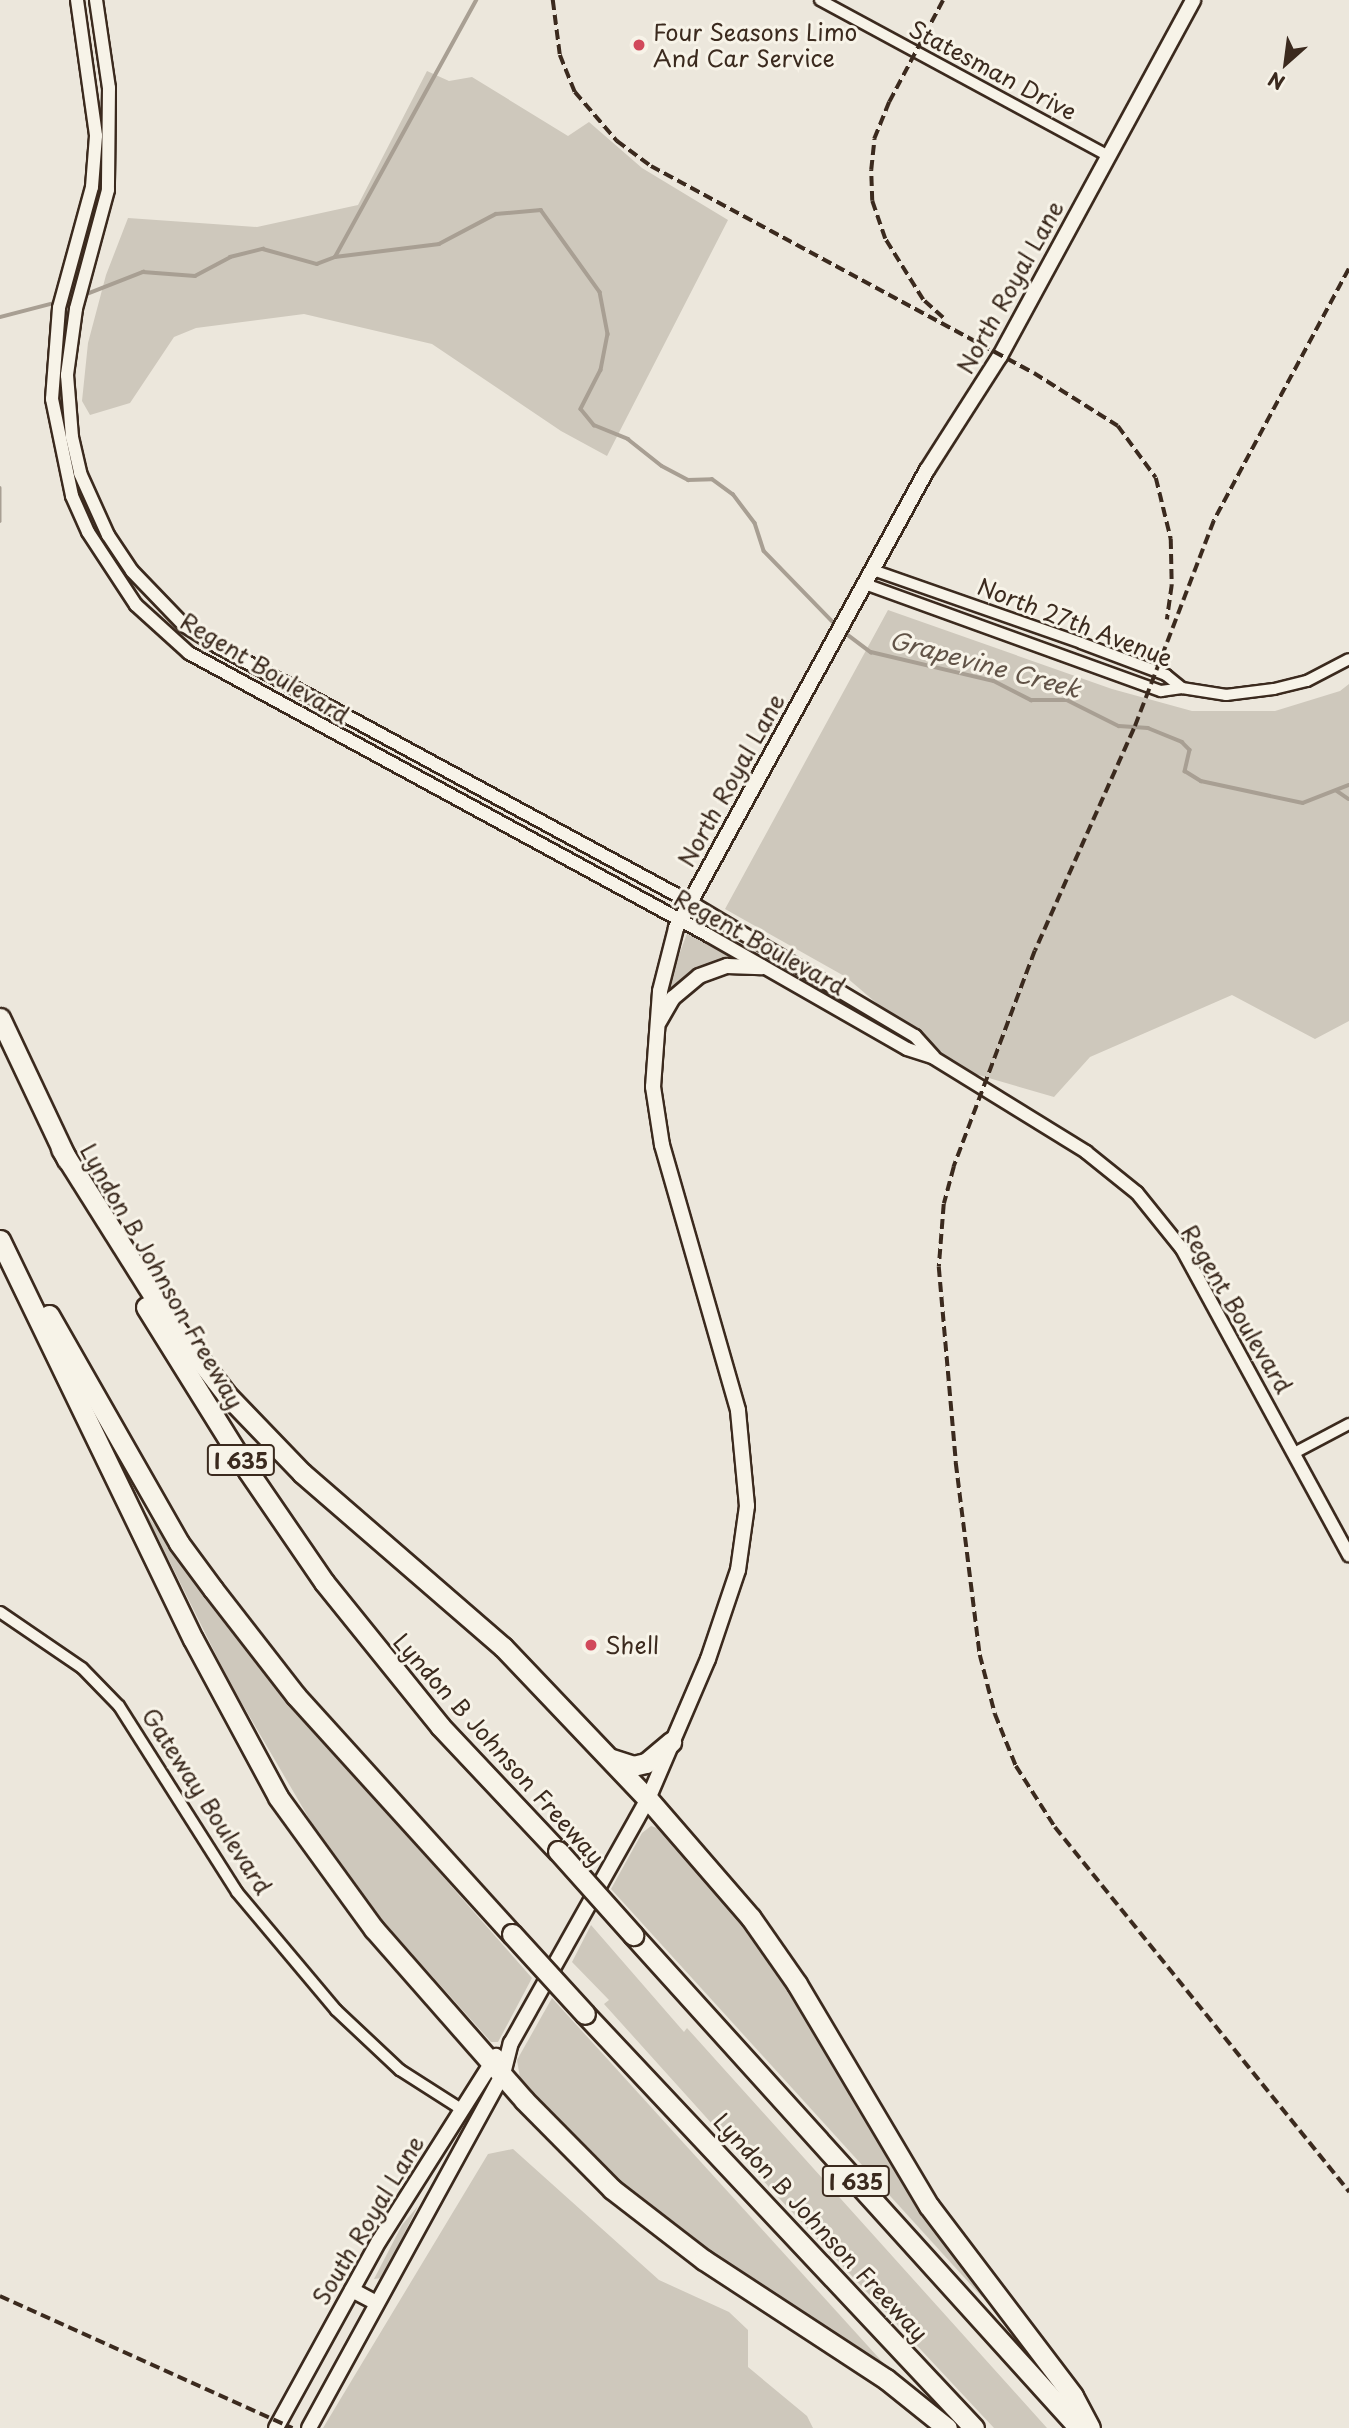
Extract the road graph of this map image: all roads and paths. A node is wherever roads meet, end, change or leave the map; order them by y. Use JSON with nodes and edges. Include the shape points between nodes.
{"nodes":[{"id":1,"x":77,"y":0,"type":"edge"},
{"id":2,"x":96,"y":0,"type":"edge"},
{"id":3,"x":820,"y":0,"type":"edge"},
{"id":4,"x":1193,"y":0,"type":"edge"},
{"id":5,"x":1108,"y":156,"type":"junction"},
{"id":6,"x":71,"y":427,"type":"junction"},
{"id":7,"x":56,"y":429,"type":"junction"},
{"id":8,"x":873,"y":570,"type":"junction"},
{"id":9,"x":865,"y":584,"type":"junction"},
{"id":10,"x":1081,"y":643,"type":"junction"},
{"id":11,"x":1349,"y":659,"type":"edge"},
{"id":12,"x":1076,"y":660,"type":"junction"},
{"id":13,"x":1182,"y":688,"type":"junction"},
{"id":14,"x":690,"y":902,"type":"junction"},
{"id":15,"x":680,"y":921,"type":"junction"},
{"id":16,"x":762,"y":967,"type":"junction"},
{"id":17,"x":0,"y":1018,"type":"edge"},
{"id":18,"x":655,"y":1029,"type":"junction"},
{"id":19,"x":934,"y":1058,"type":"junction"},
{"id":20,"x":61,"y":1149,"type":"junction"},
{"id":21,"x":0,"y":1228,"type":"edge"},
{"id":22,"x":0,"y":1240,"type":"edge"},
{"id":23,"x":1349,"y":1424,"type":"edge"},
{"id":24,"x":1296,"y":1452,"type":"junction"},
{"id":25,"x":1349,"y":1555,"type":"edge"},
{"id":26,"x":0,"y":1612,"type":"edge"},
{"id":27,"x":708,"y":1659,"type":"joint"},
{"id":28,"x":671,"y":1742,"type":"junction"},
{"id":29,"x":606,"y":1755,"type":"junction"},
{"id":30,"x":648,"y":1799,"type":"junction"},
{"id":31,"x":497,"y":2068,"type":"junction"},
{"id":32,"x":461,"y":2109,"type":"junction"},
{"id":33,"x":416,"y":2181,"type":"junction"},
{"id":34,"x":438,"y":2194,"type":"junction"},
{"id":35,"x":352,"y":2290,"type":"junction"},
{"id":36,"x":376,"y":2303,"type":"junction"},
{"id":37,"x":276,"y":2428,"type":"edge"},
{"id":38,"x":309,"y":2428,"type":"edge"},
{"id":39,"x":947,"y":2428,"type":"edge"},
{"id":40,"x":974,"y":2428,"type":"edge"},
{"id":41,"x":1079,"y":2428,"type":"edge"},
{"id":42,"x":1090,"y":2428,"type":"edge"}],
"edges":[{"from":1,"to":7,"type":"street","name":"Regent Boulevard","via":[[96,136],[92,187],[59,308],[52,375]]},
{"from":2,"to":6,"type":"street","name":"Regent Boulevard","via":[[110,88],[111,139],[104,214],[76,309],[66,375]]},
{"from":3,"to":5,"type":"street","name":"Statesman Drive"},
{"from":4,"to":5,"type":"main road","name":"North Royal Lane"},
{"from":5,"to":8,"type":"main road","name":"North Royal Lane","via":[[1000,356],[928,470]]},
{"from":6,"to":7,"type":"street"},
{"from":6,"to":14,"type":"street","name":"Regent Boulevard","via":[[80,473],[108,535],[150,592],[185,626],[281,684]]},
{"from":7,"to":15,"type":"street","name":"Regent Boulevard","via":[[72,496],[92,540],[136,605],[189,653]]},
{"from":8,"to":9,"type":"main road","name":"North Royal Lane"},
{"from":8,"to":10,"type":"street","name":"North 27th Avenue"},
{"from":9,"to":12,"type":"street","name":"North 27th Avenue"},
{"from":9,"to":14,"type":"main road","name":"North Royal Lane"},
{"from":10,"to":12,"type":"street"},
{"from":10,"to":13,"type":"street","name":"North 27th Avenue","via":[[1166,675]]},
{"from":11,"to":13,"type":"street","via":[[1307,681],[1274,689],[1226,695]]},
{"from":12,"to":13,"type":"street","name":"North 27th Avenue","via":[[1161,691]]},
{"from":14,"to":15,"type":"main road","name":"North Royal Lane"},
{"from":14,"to":19,"type":"street","name":"Regent Boulevard","via":[[915,1036]]},
{"from":15,"to":16,"type":"street","name":"Regent Boulevard"},
{"from":15,"to":18,"type":"main road","name":"North Royal Lane","via":[[663,977]]},
{"from":16,"to":18,"type":"main road","via":[[727,966],[699,976],[673,998]]},
{"from":16,"to":19,"type":"street","name":"Regent Boulevard","via":[[907,1049]]},
{"from":17,"to":20,"type":"highway","name":"Lyndon B Johnson Freeway","number":"I 635"},
{"from":18,"to":27,"type":"main road","name":"North Royal Lane","via":[[653,1087],[659,1136],[726,1362],[744,1443],[744,1536],[730,1601]]},
{"from":19,"to":24,"type":"street","name":"Regent Boulevard","via":[[1017,1105],[1137,1193],[1182,1248]]},
{"from":20,"to":29,"type":"highway","via":[[166,1316],[226,1394],[302,1473],[503,1647]]},
{"from":20,"to":41,"type":"highway","name":"Lyndon B Johnson Freeway","number":"I 635","bridge":true,"via":[[164,1338],[324,1582],[440,1726]]},
{"from":21,"to":40,"type":"highway","name":"Lyndon B Johnson Freeway","bridge":true,"via":[[179,1543],[296,1696],[585,2014]]},
{"from":22,"to":31,"type":"highway","via":[[193,1639],[293,1823],[374,1929]]},
{"from":23,"to":24,"type":"street"},
{"from":24,"to":25,"type":"street","name":"Regent Boulevard"},
{"from":26,"to":32,"type":"street","name":"Gateway Boulevard","via":[[82,1668],[119,1706],[237,1892],[336,2010],[400,2070]]},
{"from":27,"to":28,"type":"main road","name":"South Royal Lane"},
{"from":28,"to":29,"type":"highway","via":[[646,1763],[633,1766]]},
{"from":28,"to":30,"type":"main road","name":"South Royal Lane"},
{"from":29,"to":30,"type":"highway"},
{"from":30,"to":31,"type":"main road","name":"South Royal Lane"},
{"from":30,"to":42,"type":"highway","via":[[772,1947],[929,2206],[1073,2396]]},
{"from":31,"to":32,"type":"main road","name":"South Royal Lane"},
{"from":31,"to":34,"type":"main road","name":"South Royal Lane"},
{"from":31,"to":39,"type":"highway","via":[[574,2153],[659,2227],[886,2379]]},
{"from":32,"to":33,"type":"main road","name":"South Royal Lane"},
{"from":33,"to":34,"type":"main road"},
{"from":33,"to":35,"type":"main road","name":"South Royal Lane"},
{"from":34,"to":36,"type":"main road","name":"South Royal Lane"},
{"from":35,"to":36,"type":"main road"},
{"from":35,"to":37,"type":"main road","name":"South Royal Lane"},
{"from":36,"to":38,"type":"main road","name":"South Royal Lane"}]}
